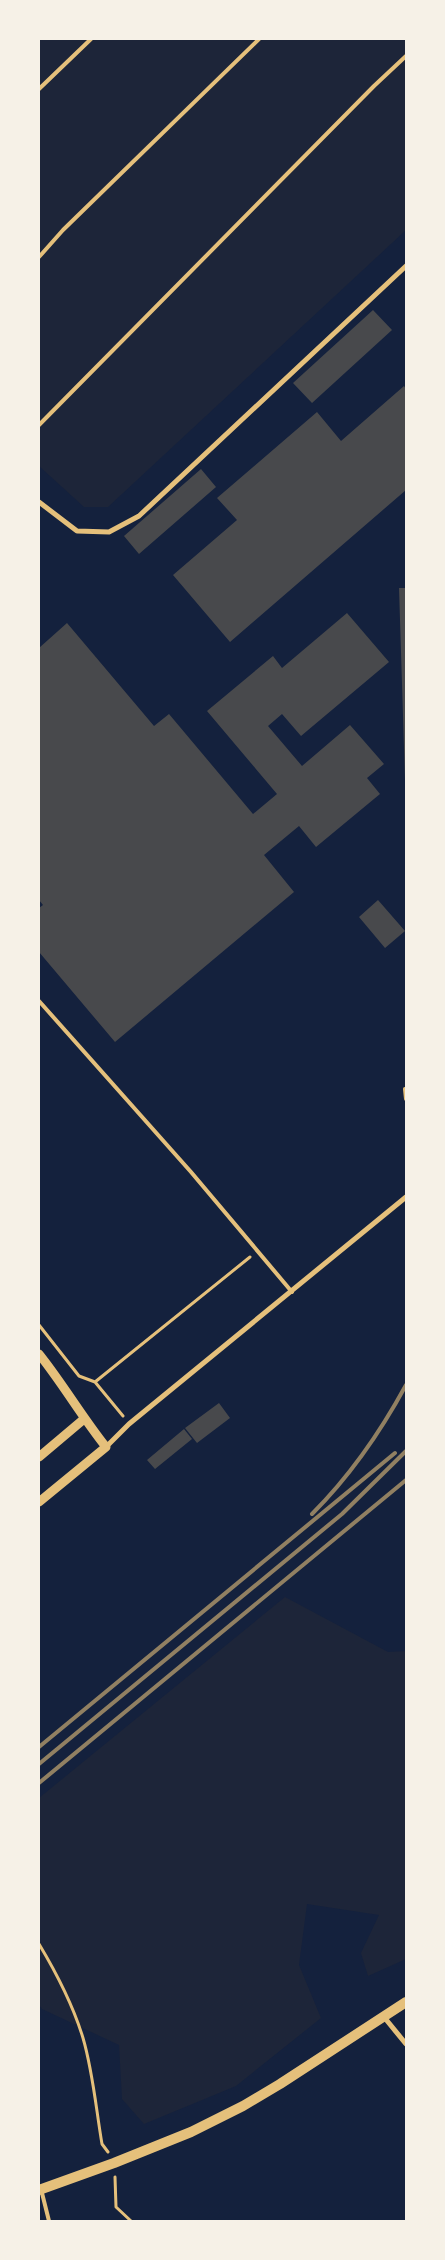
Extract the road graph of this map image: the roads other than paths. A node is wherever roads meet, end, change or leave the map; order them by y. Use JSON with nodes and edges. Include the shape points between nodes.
{"nodes":[{"id":1,"x":91,"y":39,"type":"edge"},
{"id":2,"x":259,"y":39,"type":"edge"},
{"id":3,"x":406,"y":56,"type":"edge"},
{"id":4,"x":39,"y":89,"type":"edge"},
{"id":5,"x":39,"y":257,"type":"edge"},
{"id":6,"x":406,"y":266,"type":"edge"},
{"id":7,"x":39,"y":425,"type":"edge"},
{"id":8,"x":39,"y":502,"type":"edge"},
{"id":9,"x":39,"y":1001,"type":"edge"},
{"id":10,"x":405,"y":1088,"type":"dead end"},
{"id":11,"x":406,"y":1099,"type":"edge"},
{"id":12,"x":406,"y":1197,"type":"edge"},
{"id":13,"x":292,"y":1292,"type":"junction"},
{"id":14,"x":39,"y":1354,"type":"edge"},
{"id":15,"x":84,"y":1419,"type":"junction"},
{"id":16,"x":106,"y":1447,"type":"junction"},
{"id":17,"x":40,"y":1455,"type":"edge"},
{"id":18,"x":39,"y":1502,"type":"edge"},
{"id":19,"x":406,"y":2002,"type":"edge"},
{"id":20,"x":384,"y":2017,"type":"junction"},
{"id":21,"x":406,"y":2044,"type":"edge"},
{"id":22,"x":40,"y":2190,"type":"edge"},
{"id":23,"x":49,"y":2221,"type":"edge"}],
"edges":[{"from":1,"to":4,"type":"lane"},
{"from":2,"to":5,"type":"lane"},
{"from":3,"to":7,"type":"lane"},
{"from":6,"to":8,"type":"street","via":[[139,516],[109,532],[77,531]]},
{"from":9,"to":13,"type":"lane","via":[[191,1172]]},
{"from":10,"to":11,"type":"lane"},
{"from":12,"to":13,"type":"street"},
{"from":13,"to":16,"type":"street","via":[[129,1424]]},
{"from":14,"to":15,"type":"street","via":[[65,1387]]},
{"from":15,"to":16,"type":"street"},
{"from":15,"to":17,"type":"street"},
{"from":16,"to":18,"type":"street"},
{"from":19,"to":20,"type":"main road"},
{"from":20,"to":21,"type":"street"},
{"from":20,"to":22,"type":"main road","via":[[243,2106],[191,2132]]},
{"from":22,"to":23,"type":"lane"}]}
